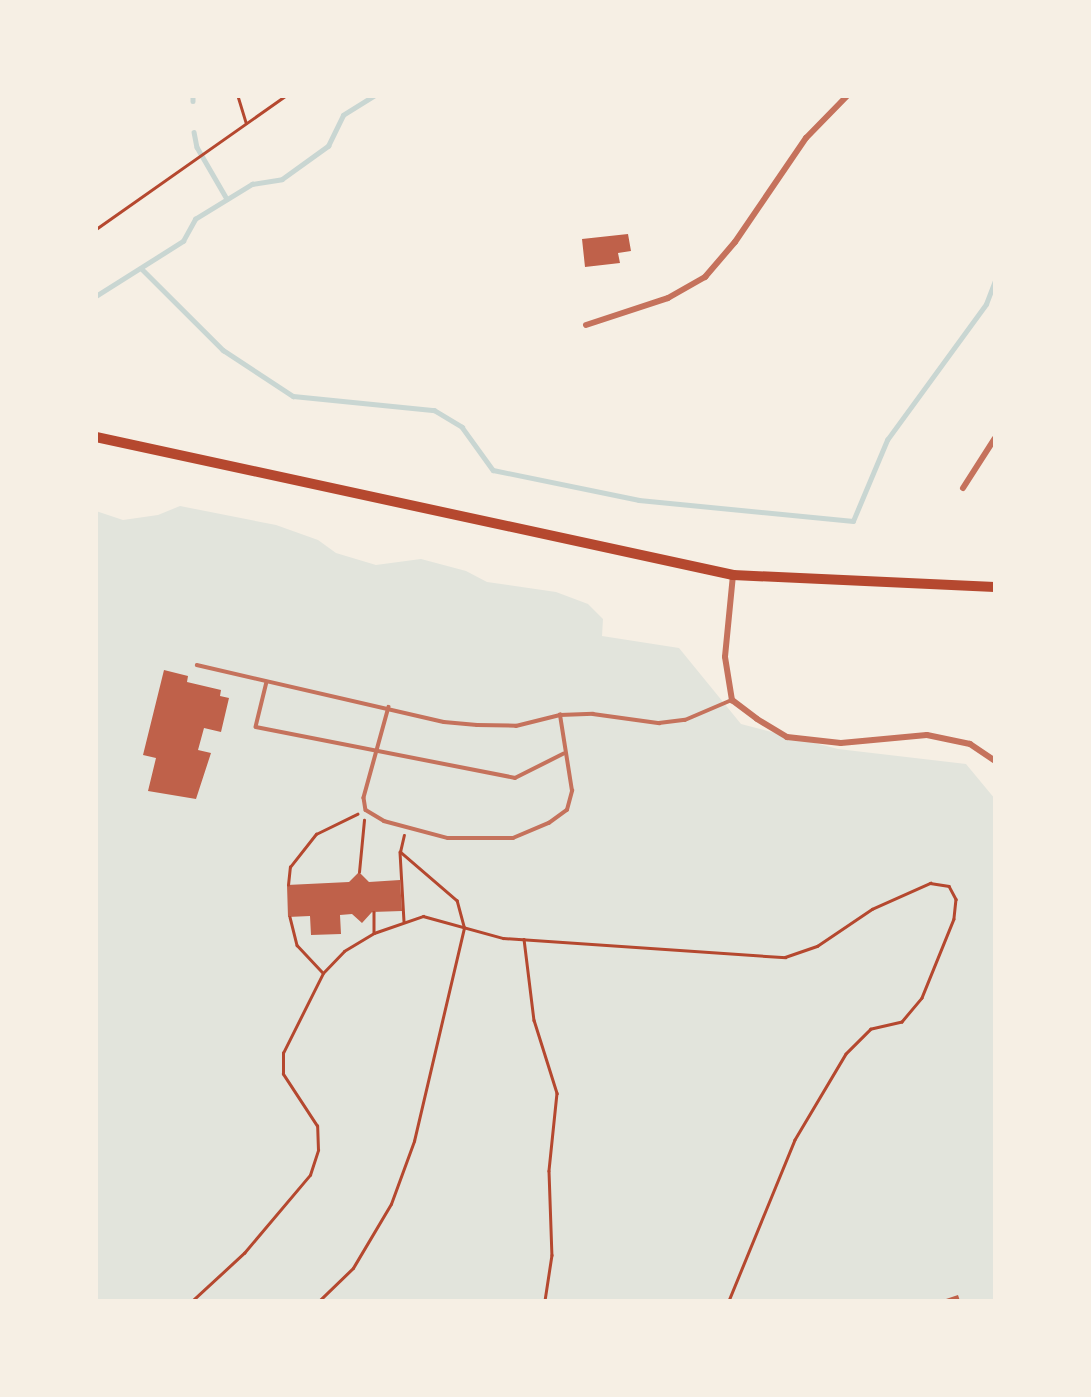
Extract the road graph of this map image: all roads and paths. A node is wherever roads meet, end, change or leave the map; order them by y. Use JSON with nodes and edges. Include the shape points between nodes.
{"nodes":[{"id":1,"x":238,"y":96,"type":"edge"},
{"id":2,"x":285,"y":96,"type":"edge"},
{"id":3,"x":847,"y":96,"type":"edge"},
{"id":4,"x":246,"y":124,"type":"junction"},
{"id":5,"x":96,"y":229,"type":"edge"},
{"id":6,"x":586,"y":325,"type":"dead end"},
{"id":7,"x":96,"y":437,"type":"edge"},
{"id":8,"x":995,"y":438,"type":"edge"},
{"id":9,"x":963,"y":488,"type":"dead end"},
{"id":10,"x":733,"y":575,"type":"junction"},
{"id":11,"x":995,"y":587,"type":"edge"},
{"id":12,"x":197,"y":665,"type":"dead end"},
{"id":13,"x":267,"y":682,"type":"junction"},
{"id":14,"x":732,"y":700,"type":"junction"},
{"id":15,"x":389,"y":707,"type":"junction"},
{"id":16,"x":560,"y":715,"type":"junction"},
{"id":17,"x":379,"y":748,"type":"junction"},
{"id":18,"x":564,"y":754,"type":"junction"},
{"id":19,"x":995,"y":761,"type":"edge"},
{"id":20,"x":366,"y":810,"type":"junction"},
{"id":21,"x":406,"y":827,"type":"junction"},
{"id":22,"x":400,"y":852,"type":"junction"},
{"id":23,"x":359,"y":872,"type":"dead end"},
{"id":24,"x":288,"y":885,"type":"dead end"},
{"id":25,"x":374,"y":912,"type":"dead end"},
{"id":26,"x":290,"y":917,"type":"dead end"},
{"id":27,"x":404,"y":921,"type":"junction"},
{"id":28,"x":464,"y":928,"type":"junction"},
{"id":29,"x":374,"y":933,"type":"junction"},
{"id":30,"x":524,"y":939,"type":"junction"},
{"id":31,"x":323,"y":973,"type":"junction"},
{"id":32,"x":192,"y":1301,"type":"edge"},
{"id":33,"x":320,"y":1301,"type":"edge"},
{"id":34,"x":545,"y":1301,"type":"edge"},
{"id":35,"x":729,"y":1301,"type":"edge"}],
"edges":[{"from":1,"to":4,"type":"path"},
{"from":2,"to":4,"type":"path"},
{"from":3,"to":6,"type":"street","via":[[806,138],[735,242],[705,277],[668,298]]},
{"from":4,"to":5,"type":"path"},
{"from":7,"to":10,"type":"main road"},
{"from":8,"to":9,"type":"street"},
{"from":10,"to":11,"type":"main road"},
{"from":10,"to":14,"type":"street","via":[[725,657]]},
{"from":12,"to":13,"type":"lane"},
{"from":13,"to":15,"type":"lane"},
{"from":13,"to":17,"type":"lane","via":[[256,727]]},
{"from":14,"to":16,"type":"lane","via":[[685,720],[659,723],[593,713]]},
{"from":14,"to":19,"type":"street","via":[[787,737],[841,743],[927,735],[970,744]]},
{"from":15,"to":16,"type":"lane","via":[[477,725],[516,726]]},
{"from":15,"to":17,"type":"lane"},
{"from":16,"to":18,"type":"lane"},
{"from":17,"to":18,"type":"lane","via":[[408,759],[515,778]]},
{"from":17,"to":20,"type":"lane","via":[[364,798]]},
{"from":18,"to":21,"type":"lane","via":[[572,791],[566,810],[549,823],[513,838],[449,838]]},
{"from":20,"to":21,"type":"lane"},
{"from":20,"to":23,"type":"path","via":[[359,840]]},
{"from":20,"to":24,"type":"path","via":[[316,834],[290,867]]},
{"from":21,"to":22,"type":"path"},
{"from":22,"to":27,"type":"path"},
{"from":22,"to":28,"type":"path","via":[[457,901]]},
{"from":25,"to":29,"type":"path"},
{"from":26,"to":31,"type":"path","via":[[297,945]]},
{"from":27,"to":28,"type":"path","via":[[423,916]]},
{"from":27,"to":29,"type":"path"},
{"from":28,"to":30,"type":"path"},
{"from":28,"to":33,"type":"path","via":[[414,1141],[391,1204],[353,1268]]},
{"from":29,"to":31,"type":"path","via":[[344,951]]},
{"from":30,"to":34,"type":"path","via":[[534,1020],[557,1093],[549,1171],[552,1255]]},
{"from":30,"to":35,"type":"path","via":[[785,957],[817,946],[872,909],[930,883],[943,883],[954,892],[951,929],[922,998],[902,1022],[871,1029],[846,1054],[795,1140]]},
{"from":31,"to":32,"type":"path","via":[[286,1041],[282,1063],[287,1083],[317,1126],[316,1162],[294,1198]]}]}
